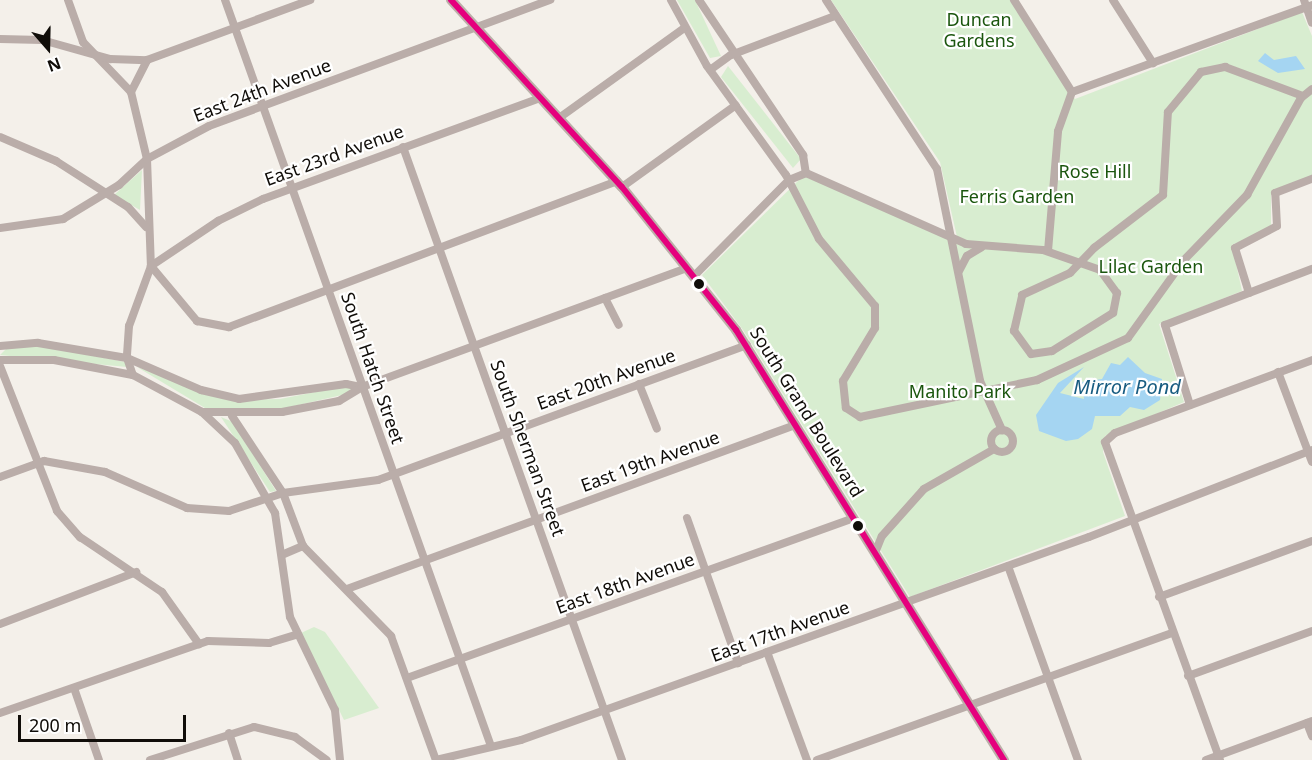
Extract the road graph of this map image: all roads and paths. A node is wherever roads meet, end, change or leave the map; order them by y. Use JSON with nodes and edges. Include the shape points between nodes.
{"nodes":[{"id":1,"x":68,"y":0,"type":"edge"},
{"id":2,"x":225,"y":0,"type":"edge"},
{"id":3,"x":310,"y":0,"type":"edge"},
{"id":4,"x":450,"y":0,"type":"edge"},
{"id":5,"x":550,"y":0,"type":"edge"},
{"id":6,"x":671,"y":0,"type":"edge"},
{"id":7,"x":699,"y":0,"type":"edge"},
{"id":8,"x":826,"y":0,"type":"edge"},
{"id":9,"x":1014,"y":0,"type":"edge"},
{"id":10,"x":1113,"y":0,"type":"edge"},
{"id":11,"x":1305,"y":4,"type":"edge"},
{"id":12,"x":835,"y":16,"type":"junction"},
{"id":13,"x":1312,"y":23,"type":"edge"},
{"id":14,"x":235,"y":27,"type":"junction"},
{"id":15,"x":476,"y":27,"type":"junction"},
{"id":16,"x":683,"y":29,"type":"junction"},
{"id":17,"x":0,"y":39,"type":"edge"},
{"id":18,"x":94,"y":55,"type":"junction"},
{"id":19,"x":731,"y":55,"type":"junction"},
{"id":20,"x":147,"y":60,"type":"junction"},
{"id":21,"x":1153,"y":63,"type":"junction"},
{"id":22,"x":710,"y":70,"type":"junction"},
{"id":23,"x":1312,"y":88,"type":"edge"},
{"id":24,"x":131,"y":92,"type":"junction"},
{"id":25,"x":1072,"y":92,"type":"junction"},
{"id":26,"x":1303,"y":96,"type":"junction"},
{"id":27,"x":540,"y":98,"type":"junction"},
{"id":28,"x":736,"y":105,"type":"junction"},
{"id":29,"x":263,"y":106,"type":"junction"},
{"id":30,"x":559,"y":118,"type":"junction"},
{"id":31,"x":0,"y":138,"type":"edge"},
{"id":32,"x":403,"y":147,"type":"junction"},
{"id":33,"x":147,"y":159,"type":"junction"},
{"id":34,"x":806,"y":173,"type":"junction"},
{"id":35,"x":1312,"y":179,"type":"edge"},
{"id":36,"x":789,"y":180,"type":"junction"},
{"id":37,"x":620,"y":184,"type":"junction"},
{"id":38,"x":292,"y":188,"type":"junction"},
{"id":39,"x":104,"y":195,"type":"junction"},
{"id":40,"x":146,"y":227,"type":"junction"},
{"id":41,"x":0,"y":228,"type":"edge"},
{"id":42,"x":952,"y":236,"type":"junction"},
{"id":43,"x":987,"y":246,"type":"junction"},
{"id":44,"x":439,"y":247,"type":"junction"},
{"id":45,"x":1048,"y":251,"type":"junction"},
{"id":46,"x":151,"y":266,"type":"junction"},
{"id":47,"x":1312,"y":269,"type":"edge"},
{"id":48,"x":690,"y":272,"type":"junction"},
{"id":49,"x":959,"y":272,"type":"junction"},
{"id":50,"x":327,"y":287,"type":"junction"},
{"id":51,"x":1249,"y":293,"type":"junction"},
{"id":52,"x":605,"y":298,"type":"junction"},
{"id":53,"x":620,"y":325,"type":"dead end"},
{"id":54,"x":747,"y":345,"type":"junction"},
{"id":55,"x":0,"y":346,"type":"edge"},
{"id":56,"x":473,"y":346,"type":"junction"},
{"id":57,"x":127,"y":358,"type":"junction"},
{"id":58,"x":0,"y":360,"type":"edge"},
{"id":59,"x":1312,"y":360,"type":"edge"},
{"id":60,"x":0,"y":366,"type":"edge"},
{"id":61,"x":1278,"y":372,"type":"junction"},
{"id":62,"x":133,"y":375,"type":"junction"},
{"id":63,"x":639,"y":384,"type":"junction"},
{"id":64,"x":362,"y":387,"type":"junction"},
{"id":65,"x":984,"y":390,"type":"junction"},
{"id":66,"x":1190,"y":405,"type":"junction"},
{"id":67,"x":202,"y":412,"type":"junction"},
{"id":68,"x":232,"y":416,"type":"junction"},
{"id":69,"x":796,"y":425,"type":"junction"},
{"id":70,"x":657,"y":429,"type":"dead end"},
{"id":71,"x":1002,"y":430,"type":"junction"},
{"id":72,"x":505,"y":433,"type":"junction"},
{"id":73,"x":994,"y":449,"type":"junction"},
{"id":74,"x":1310,"y":451,"type":"edge"},
{"id":75,"x":1312,"y":462,"type":"edge"},
{"id":76,"x":36,"y":463,"type":"junction"},
{"id":77,"x":393,"y":474,"type":"junction"},
{"id":78,"x":0,"y":477,"type":"edge"},
{"id":79,"x":282,"y":493,"type":"junction"},
{"id":80,"x":268,"y":497,"type":"junction"},
{"id":81,"x":687,"y":518,"type":"dead end"},
{"id":82,"x":853,"y":518,"type":"junction"},
{"id":83,"x":1130,"y":518,"type":"junction"},
{"id":84,"x":536,"y":521,"type":"junction"},
{"id":85,"x":887,"y":530,"type":"junction"},
{"id":86,"x":862,"y":533,"type":"junction"},
{"id":87,"x":1312,"y":540,"type":"edge"},
{"id":88,"x":303,"y":546,"type":"junction"},
{"id":89,"x":874,"y":553,"type":"junction"},
{"id":90,"x":284,"y":554,"type":"junction"},
{"id":91,"x":425,"y":560,"type":"junction"},
{"id":92,"x":1008,"y":566,"type":"junction"},
{"id":93,"x":136,"y":572,"type":"junction"},
{"id":94,"x":706,"y":572,"type":"junction"},
{"id":95,"x":347,"y":589,"type":"junction"},
{"id":96,"x":1159,"y":597,"type":"junction"},
{"id":97,"x":905,"y":603,"type":"junction"},
{"id":98,"x":571,"y":619,"type":"junction"},
{"id":99,"x":0,"y":624,"type":"edge"},
{"id":100,"x":1312,"y":631,"type":"edge"},
{"id":101,"x":1172,"y":633,"type":"junction"},
{"id":102,"x":296,"y":635,"type":"junction"},
{"id":103,"x":199,"y":644,"type":"junction"},
{"id":104,"x":767,"y":652,"type":"junction"},
{"id":105,"x":461,"y":659,"type":"junction"},
{"id":106,"x":738,"y":663,"type":"junction"},
{"id":107,"x":1188,"y":676,"type":"junction"},
{"id":108,"x":407,"y":678,"type":"junction"},
{"id":109,"x":1048,"y":678,"type":"junction"},
{"id":110,"x":74,"y":688,"type":"junction"},
{"id":111,"x":970,"y":705,"type":"junction"},
{"id":112,"x":605,"y":710,"type":"junction"},
{"id":113,"x":0,"y":713,"type":"edge"},
{"id":114,"x":1310,"y":722,"type":"edge"},
{"id":115,"x":229,"y":733,"type":"junction"},
{"id":116,"x":1312,"y":736,"type":"edge"},
{"id":117,"x":491,"y":746,"type":"junction"},
{"id":118,"x":1219,"y":758,"type":"edge"},
{"id":119,"x":99,"y":760,"type":"edge"},
{"id":120,"x":150,"y":760,"type":"edge"},
{"id":121,"x":238,"y":760,"type":"edge"},
{"id":122,"x":327,"y":760,"type":"edge"},
{"id":123,"x":340,"y":760,"type":"edge"},
{"id":124,"x":436,"y":760,"type":"edge"},
{"id":125,"x":622,"y":760,"type":"edge"},
{"id":126,"x":807,"y":760,"type":"edge"},
{"id":127,"x":817,"y":760,"type":"edge"},
{"id":128,"x":1004,"y":760,"type":"edge"},
{"id":129,"x":1078,"y":760,"type":"edge"},
{"id":130,"x":1206,"y":760,"type":"edge"}],
"edges":[{"from":1,"to":18,"type":"street","via":[[75,26]]},
{"from":2,"to":14,"type":"street","name":"South Hatch Street"},
{"from":3,"to":14,"type":"street"},
{"from":4,"to":15,"type":"main road","name":"South Grand Boulevard"},
{"from":5,"to":15,"type":"street","name":"East 24th Avenue"},
{"from":6,"to":16,"type":"street"},
{"from":7,"to":19,"type":"street"},
{"from":8,"to":12,"type":"street"},
{"from":9,"to":25,"type":"street"},
{"from":10,"to":21,"type":"street"},
{"from":11,"to":13,"type":"street"},
{"from":11,"to":21,"type":"street"},
{"from":12,"to":19,"type":"street"},
{"from":12,"to":42,"type":"street","via":[[937,169]]},
{"from":14,"to":20,"type":"street"},
{"from":14,"to":29,"type":"street","name":"South Hatch Street"},
{"from":15,"to":27,"type":"main road","name":"South Grand Boulevard"},
{"from":15,"to":29,"type":"street","name":"East 24th Avenue"},
{"from":16,"to":22,"type":"street"},
{"from":16,"to":30,"type":"street"},
{"from":17,"to":18,"type":"street","via":[[42,40]]},
{"from":18,"to":20,"type":"street"},
{"from":18,"to":24,"type":"street"},
{"from":19,"to":22,"type":"street"},
{"from":19,"to":34,"type":"street","via":[[803,155]]},
{"from":20,"to":24,"type":"street"},
{"from":21,"to":25,"type":"street"},
{"from":22,"to":28,"type":"street"},
{"from":23,"to":26,"type":"street"},
{"from":24,"to":33,"type":"street"},
{"from":25,"to":45,"type":"street","via":[[1058,131]]},
{"from":26,"to":45,"type":"street","bridge":true,"via":[[1223,67],[1200,72],[1171,103],[1165,124],[1167,181],[1154,206],[1094,248],[1070,273],[1023,292],[1014,331],[1028,353],[1056,349],[1108,318],[1118,302],[1113,285],[1093,265]]},
{"from":26,"to":65,"type":"street","via":[[1247,195],[1184,260],[1128,338],[1046,378]]},
{"from":27,"to":30,"type":"main road","name":"South Grand Boulevard"},
{"from":27,"to":32,"type":"street","name":"East 23rd Avenue"},
{"from":28,"to":36,"type":"street"},
{"from":28,"to":37,"type":"street"},
{"from":29,"to":33,"type":"street","name":"East 24th Avenue"},
{"from":29,"to":38,"type":"street","name":"South Hatch Street"},
{"from":30,"to":37,"type":"main road","name":"South Grand Boulevard"},
{"from":31,"to":39,"type":"street","via":[[56,160]]},
{"from":32,"to":38,"type":"street","name":"East 23rd Avenue"},
{"from":32,"to":44,"type":"street","name":"South Sherman Street"},
{"from":33,"to":39,"type":"street","name":"East 24th Avenue"},
{"from":33,"to":40,"type":"street"},
{"from":34,"to":36,"type":"street"},
{"from":34,"to":42,"type":"street"},
{"from":35,"to":51,"type":"street","via":[[1273,197],[1277,226],[1235,248]]},
{"from":36,"to":48,"type":"street"},
{"from":36,"to":65,"type":"street","via":[[819,239],[877,312],[875,328],[844,377],[849,412],[886,415]]},
{"from":37,"to":44,"type":"street"},
{"from":37,"to":48,"type":"main road","name":"South Grand Boulevard"},
{"from":38,"to":46,"type":"street","name":"East 23rd Avenue","via":[[226,216]]},
{"from":38,"to":50,"type":"street","name":"South Hatch Street"},
{"from":39,"to":40,"type":"street","via":[[128,207]]},
{"from":39,"to":41,"type":"street","name":"East 24th Avenue","via":[[48,224]]},
{"from":40,"to":46,"type":"street"},
{"from":42,"to":43,"type":"street"},
{"from":42,"to":49,"type":"street"},
{"from":43,"to":45,"type":"street"},
{"from":43,"to":49,"type":"street","via":[[969,254]]},
{"from":44,"to":50,"type":"street"},
{"from":44,"to":56,"type":"street","name":"South Sherman Street"},
{"from":46,"to":50,"type":"street","via":[[183,309],[219,327],[239,325]]},
{"from":46,"to":57,"type":"street","via":[[134,308]]},
{"from":47,"to":51,"type":"street"},
{"from":48,"to":52,"type":"street"},
{"from":48,"to":54,"type":"main road","name":"South Grand Boulevard"},
{"from":49,"to":65,"type":"street"},
{"from":50,"to":64,"type":"street","name":"South Hatch Street"},
{"from":51,"to":66,"type":"street","via":[[1164,327]]},
{"from":52,"to":53,"type":"street"},
{"from":52,"to":56,"type":"street"},
{"from":54,"to":63,"type":"street","name":"East 20th Avenue"},
{"from":54,"to":69,"type":"main road","name":"South Grand Boulevard"},
{"from":55,"to":57,"type":"street","via":[[38,343]]},
{"from":56,"to":64,"type":"street"},
{"from":56,"to":72,"type":"street","name":"South Sherman Street"},
{"from":57,"to":62,"type":"street"},
{"from":57,"to":64,"type":"street","via":[[214,394],[256,399],[345,384]]},
{"from":58,"to":62,"type":"street","via":[[54,360]]},
{"from":59,"to":61,"type":"street"},
{"from":60,"to":76,"type":"street"},
{"from":61,"to":66,"type":"street"},
{"from":61,"to":74,"type":"street"},
{"from":62,"to":67,"type":"street"},
{"from":63,"to":70,"type":"street"},
{"from":63,"to":72,"type":"street","name":"East 20th Avenue"},
{"from":64,"to":68,"type":"street","via":[[324,405]]},
{"from":64,"to":77,"type":"street","name":"South Hatch Street"},
{"from":65,"to":71,"type":"street","via":[[999,414]]},
{"from":66,"to":83,"type":"street","via":[[1107,439],[1106,454]]},
{"from":67,"to":68,"type":"street"},
{"from":67,"to":80,"type":"street","via":[[235,443]]},
{"from":68,"to":79,"type":"street"},
{"from":69,"to":82,"type":"main road","name":"South Grand Boulevard"},
{"from":69,"to":84,"type":"street","name":"East 19th Avenue"},
{"from":71,"to":73,"type":"street","via":[[992,437]]},
{"from":71,"to":73,"type":"street","via":[[1011,434],[1013,446],[1006,452]]},
{"from":72,"to":77,"type":"street","name":"East 20th Avenue"},
{"from":72,"to":84,"type":"street","name":"South Sherman Street"},
{"from":73,"to":85,"type":"street","via":[[929,485]]},
{"from":74,"to":75,"type":"street"},
{"from":74,"to":83,"type":"street","name":"East 17th Avenue"},
{"from":76,"to":78,"type":"street"},
{"from":76,"to":80,"type":"street","name":"East 20th Avenue","via":[[105,472],[201,511],[229,511]]},
{"from":76,"to":93,"type":"street","via":[[48,495],[71,531]]},
{"from":77,"to":79,"type":"street","name":"East 20th Avenue","via":[[344,489]]},
{"from":77,"to":91,"type":"street","name":"South Hatch Street"},
{"from":79,"to":80,"type":"street","name":"East 20th Avenue"},
{"from":79,"to":88,"type":"street"},
{"from":80,"to":90,"type":"street"},
{"from":81,"to":94,"type":"street"},
{"from":82,"to":86,"type":"main road","name":"South Grand Boulevard"},
{"from":82,"to":94,"type":"street","name":"East 18th Avenue"},
{"from":83,"to":92,"type":"street","name":"East 17th Avenue"},
{"from":83,"to":96,"type":"street"},
{"from":84,"to":91,"type":"street","name":"East 19th Avenue"},
{"from":84,"to":98,"type":"street","name":"South Sherman Street"},
{"from":85,"to":86,"type":"street"},
{"from":85,"to":89,"type":"street"},
{"from":86,"to":89,"type":"main road","name":"South Grand Boulevard"},
{"from":87,"to":96,"type":"street"},
{"from":88,"to":90,"type":"street"},
{"from":88,"to":95,"type":"street"},
{"from":89,"to":97,"type":"main road","name":"South Grand Boulevard"},
{"from":90,"to":102,"type":"street","via":[[287,604]]},
{"from":91,"to":95,"type":"street","name":"East 19th Avenue"},
{"from":91,"to":105,"type":"street","name":"South Hatch Street"},
{"from":92,"to":97,"type":"street","name":"East 17th Avenue"},
{"from":92,"to":109,"type":"street"},
{"from":93,"to":99,"type":"street"},
{"from":93,"to":103,"type":"street","via":[[174,604]]},
{"from":94,"to":98,"type":"street","name":"East 18th Avenue"},
{"from":94,"to":106,"type":"street"},
{"from":95,"to":108,"type":"street","via":[[378,617]]},
{"from":96,"to":101,"type":"street"},
{"from":97,"to":104,"type":"street","name":"East 17th Avenue"},
{"from":97,"to":111,"type":"main road","name":"South Grand Boulevard"},
{"from":98,"to":105,"type":"street","name":"East 18th Avenue"},
{"from":98,"to":112,"type":"street","name":"South Sherman Street"},
{"from":100,"to":107,"type":"street"},
{"from":101,"to":107,"type":"street"},
{"from":101,"to":109,"type":"street"},
{"from":102,"to":103,"type":"street","via":[[269,643],[224,639]]},
{"from":102,"to":123,"type":"street","via":[[335,710]]},
{"from":103,"to":110,"type":"street"},
{"from":104,"to":106,"type":"street","name":"East 17th Avenue"},
{"from":104,"to":126,"type":"street"},
{"from":105,"to":108,"type":"street","name":"East 18th Avenue"},
{"from":105,"to":117,"type":"street","name":"South Hatch Street"},
{"from":106,"to":112,"type":"street","name":"East 17th Avenue"},
{"from":107,"to":118,"type":"street"},
{"from":108,"to":124,"type":"street"},
{"from":109,"to":111,"type":"street"},
{"from":109,"to":129,"type":"street"},
{"from":110,"to":113,"type":"street"},
{"from":110,"to":119,"type":"street"},
{"from":111,"to":127,"type":"street"},
{"from":111,"to":128,"type":"main road","name":"South Grand Boulevard"},
{"from":112,"to":117,"type":"street","name":"East 17th Avenue"},
{"from":112,"to":125,"type":"street","name":"South Sherman Street"},
{"from":114,"to":116,"type":"street"},
{"from":114,"to":118,"type":"street"},
{"from":115,"to":120,"type":"street"},
{"from":115,"to":121,"type":"street"},
{"from":115,"to":122,"type":"street","via":[[254,727],[276,730]]},
{"from":117,"to":124,"type":"street","name":"East 17th Avenue"},
{"from":118,"to":130,"type":"street"}]}
